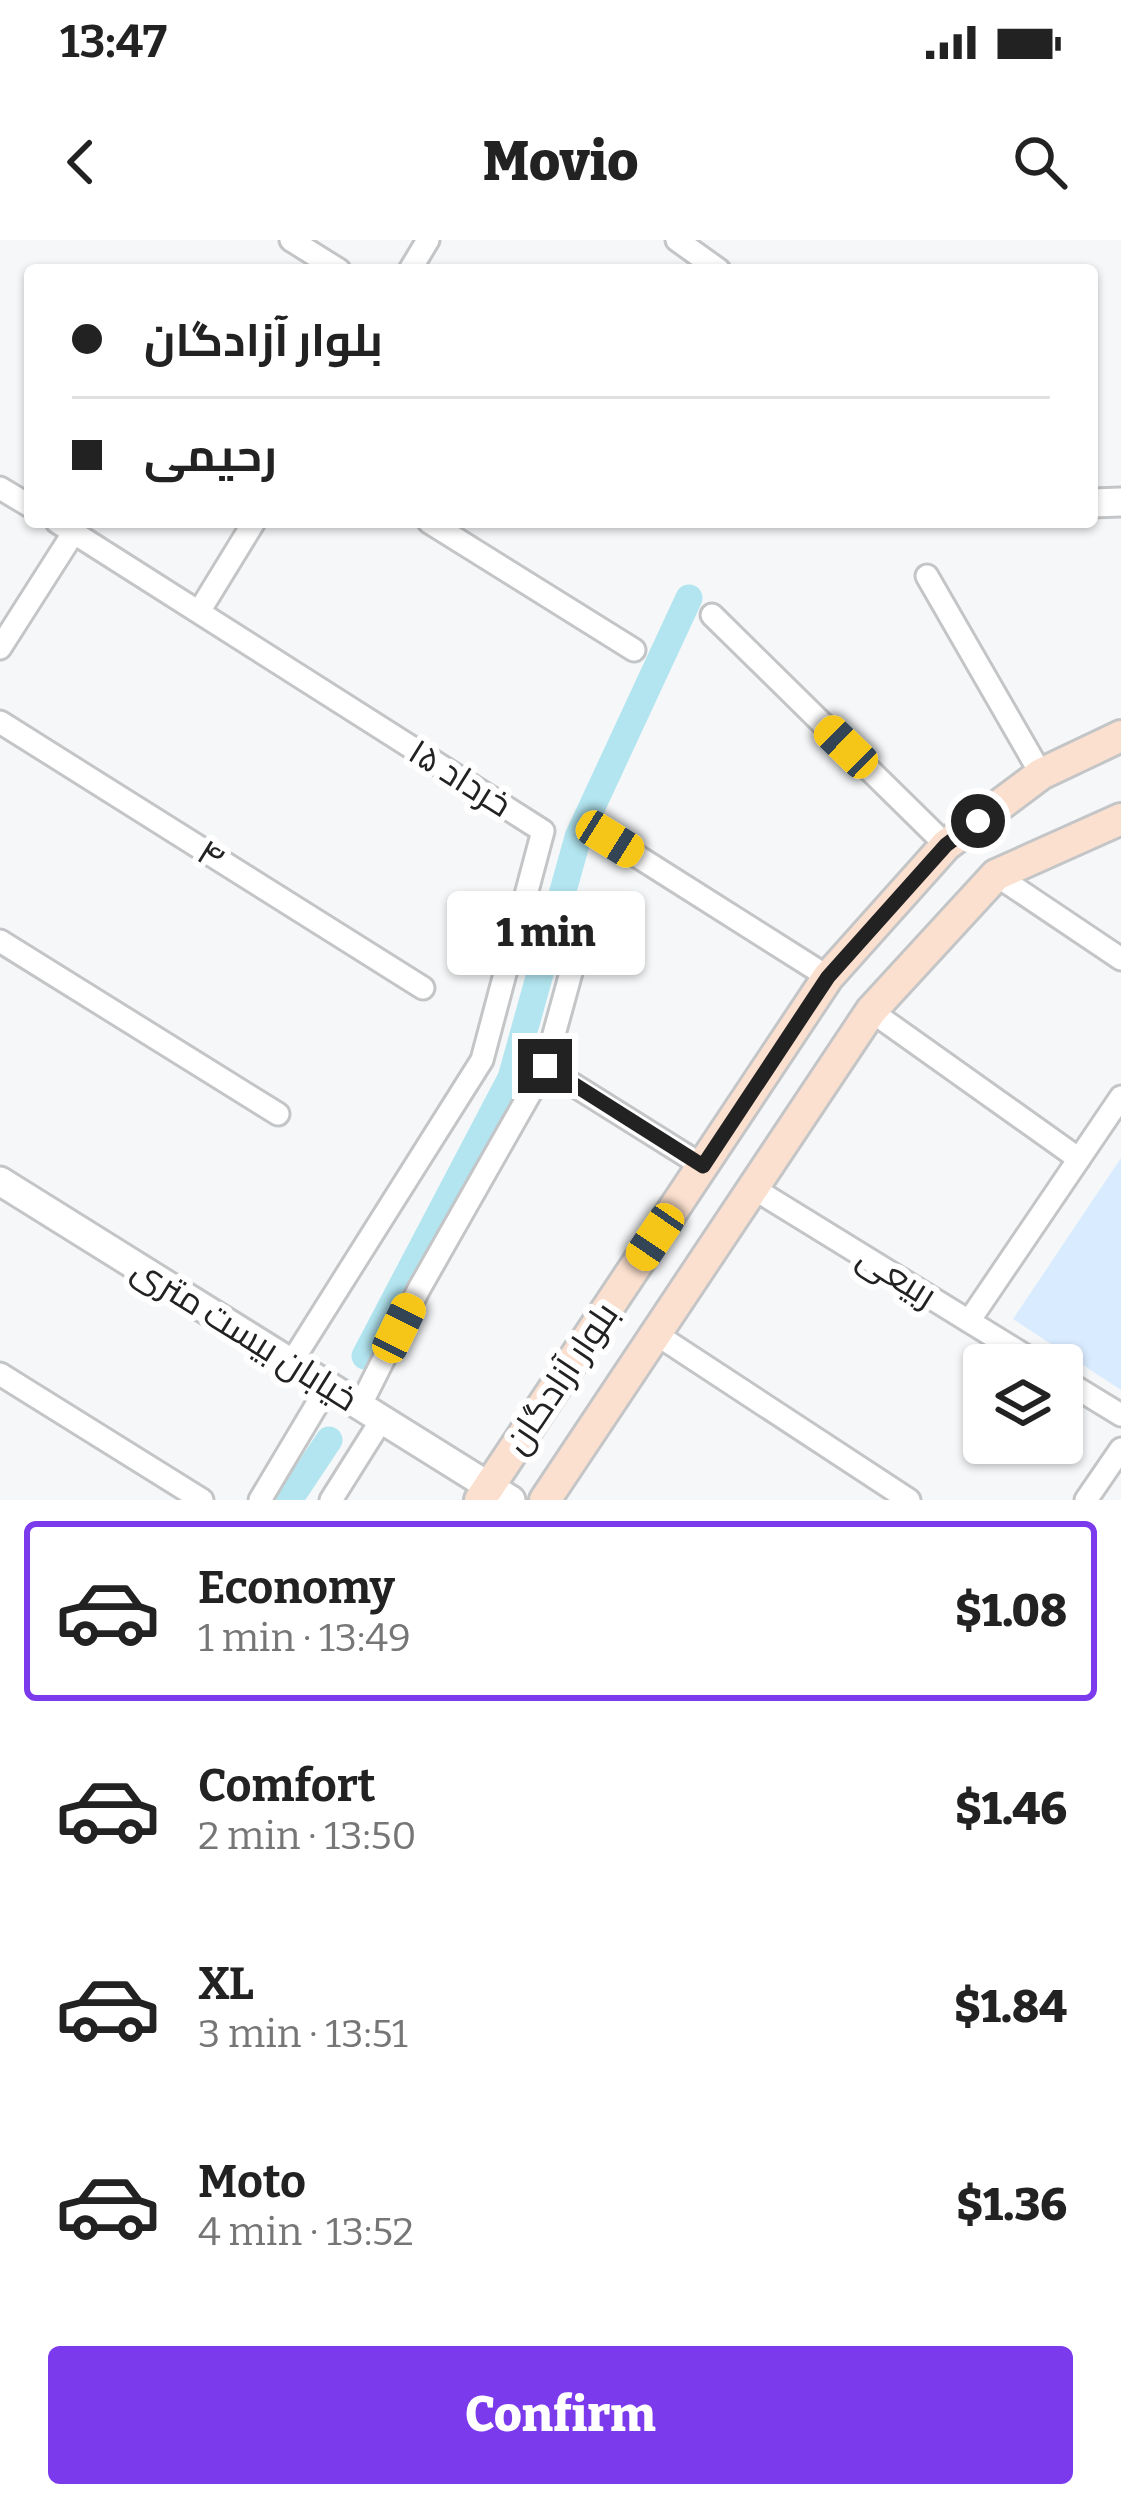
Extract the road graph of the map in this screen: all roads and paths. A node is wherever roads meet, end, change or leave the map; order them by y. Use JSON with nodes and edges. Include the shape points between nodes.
{"nodes":[{"id":1,"x":291,"y":240,"type":"edge"},
{"id":2,"x":677,"y":240,"type":"edge"},
{"id":3,"x":329,"y":264,"type":"edge"},
{"id":4,"x":711,"y":264,"type":"edge"},
{"id":5,"x":65,"y":528,"type":"edge"},
{"id":6,"x":68,"y":528,"type":"edge"},
{"id":7,"x":250,"y":528,"type":"edge"},
{"id":8,"x":439,"y":528,"type":"edge"},
{"id":9,"x":927,"y":576,"type":"dead end"},
{"id":10,"x":200,"y":610,"type":"junction"},
{"id":11,"x":712,"y":615,"type":"dead end"},
{"id":12,"x":0,"y":648,"type":"edge"},
{"id":13,"x":634,"y":650,"type":"dead end"},
{"id":14,"x":0,"y":722,"type":"edge"},
{"id":15,"x":1121,"y":736,"type":"edge"},
{"id":16,"x":1041,"y":774,"type":"junction"},
{"id":17,"x":1121,"y":819,"type":"edge"},
{"id":18,"x":610,"y":839,"type":"dead end"},
{"id":19,"x":946,"y":845,"type":"junction"},
{"id":20,"x":996,"y":875,"type":"junction"},
{"id":21,"x":585,"y":922,"type":"dead end"},
{"id":22,"x":0,"y":941,"type":"edge"},
{"id":23,"x":1121,"y":958,"type":"edge"},
{"id":24,"x":828,"y":977,"type":"junction"},
{"id":25,"x":423,"y":988,"type":"dead end"},
{"id":26,"x":871,"y":1011,"type":"junction"},
{"id":27,"x":545,"y":1066,"type":"junction"},
{"id":28,"x":1121,"y":1097,"type":"edge"},
{"id":29,"x":278,"y":1114,"type":"dead end"},
{"id":30,"x":1079,"y":1159,"type":"junction"},
{"id":31,"x":703,"y":1166,"type":"junction"},
{"id":32,"x":0,"y":1181,"type":"edge"},
{"id":33,"x":753,"y":1188,"type":"junction"},
{"id":34,"x":969,"y":1321,"type":"junction"},
{"id":35,"x":656,"y":1334,"type":"junction"},
{"id":36,"x":1006,"y":1344,"type":"edge"},
{"id":37,"x":291,"y":1363,"type":"junction"},
{"id":38,"x":0,"y":1374,"type":"edge"},
{"id":39,"x":328,"y":1386,"type":"junction"},
{"id":40,"x":1083,"y":1391,"type":"edge"},
{"id":41,"x":371,"y":1413,"type":"junction"},
{"id":42,"x":1121,"y":1415,"type":"edge"},
{"id":43,"x":1121,"y":1449,"type":"edge"},
{"id":44,"x":494,"y":1496,"type":"edge"},
{"id":45,"x":202,"y":1500,"type":"edge"},
{"id":46,"x":260,"y":1500,"type":"edge"},
{"id":47,"x":331,"y":1500,"type":"edge"},
{"id":48,"x":545,"y":1500,"type":"edge"},
{"id":49,"x":909,"y":1500,"type":"edge"},
{"id":50,"x":1086,"y":1500,"type":"edge"}],
"edges":[{"from":1,"to":3,"type":"street"},
{"from":2,"to":4,"type":"street"},
{"from":5,"to":12,"type":"street"},
{"from":6,"to":10,"type":"street","name":"۱۵ خرداد"},
{"from":7,"to":10,"type":"street"},
{"from":8,"to":13,"type":"street"},
{"from":9,"to":16,"type":"street"},
{"from":10,"to":37,"type":"street","name":"۱۵ خرداد","via":[[543,831],[482,1060]]},
{"from":11,"to":19,"type":"street"},
{"from":14,"to":25,"type":"street","name":"۴"},
{"from":15,"to":16,"type":"main road","name":"بلوار آزادگان"},
{"from":16,"to":19,"type":"main road","name":"بلوار آزادگان"},
{"from":17,"to":20,"type":"main road","name":"بلوار آزادگان"},
{"from":18,"to":24,"type":"street"},
{"from":19,"to":24,"type":"main road","name":"بلوار آزادگان"},
{"from":20,"to":23,"type":"street"},
{"from":20,"to":26,"type":"main road","name":"بلوار آزادگان"},
{"from":21,"to":27,"type":"street"},
{"from":22,"to":29,"type":"street"},
{"from":24,"to":31,"type":"main road","name":"بلوار آزادگان"},
{"from":26,"to":30,"type":"street"},
{"from":26,"to":33,"type":"main road","name":"بلوار آزادگان"},
{"from":27,"to":31,"type":"street"},
{"from":27,"to":41,"type":"street","via":[[418,1288]]},
{"from":28,"to":30,"type":"street"},
{"from":30,"to":34,"type":"street"},
{"from":31,"to":44,"type":"main road","name":"بلوار آزادگان"},
{"from":32,"to":37,"type":"street","name":"خیابان بیست متری"},
{"from":33,"to":34,"type":"street","name":"ربیعی"},
{"from":33,"to":35,"type":"main road","name":"بلوار آزادگان"},
{"from":34,"to":36,"type":"street","name":"ربیعی"},
{"from":35,"to":48,"type":"main road","name":"بلوار آزادگان"},
{"from":35,"to":49,"type":"street"},
{"from":37,"to":39,"type":"street","name":"خیابان بیست متری"},
{"from":38,"to":45,"type":"street"},
{"from":39,"to":41,"type":"street","name":"خیابان بیست متری"},
{"from":39,"to":46,"type":"street"},
{"from":40,"to":42,"type":"street"},
{"from":41,"to":44,"type":"street","name":"خیابان بیست متری"},
{"from":41,"to":47,"type":"street"},
{"from":43,"to":50,"type":"street"}]}
